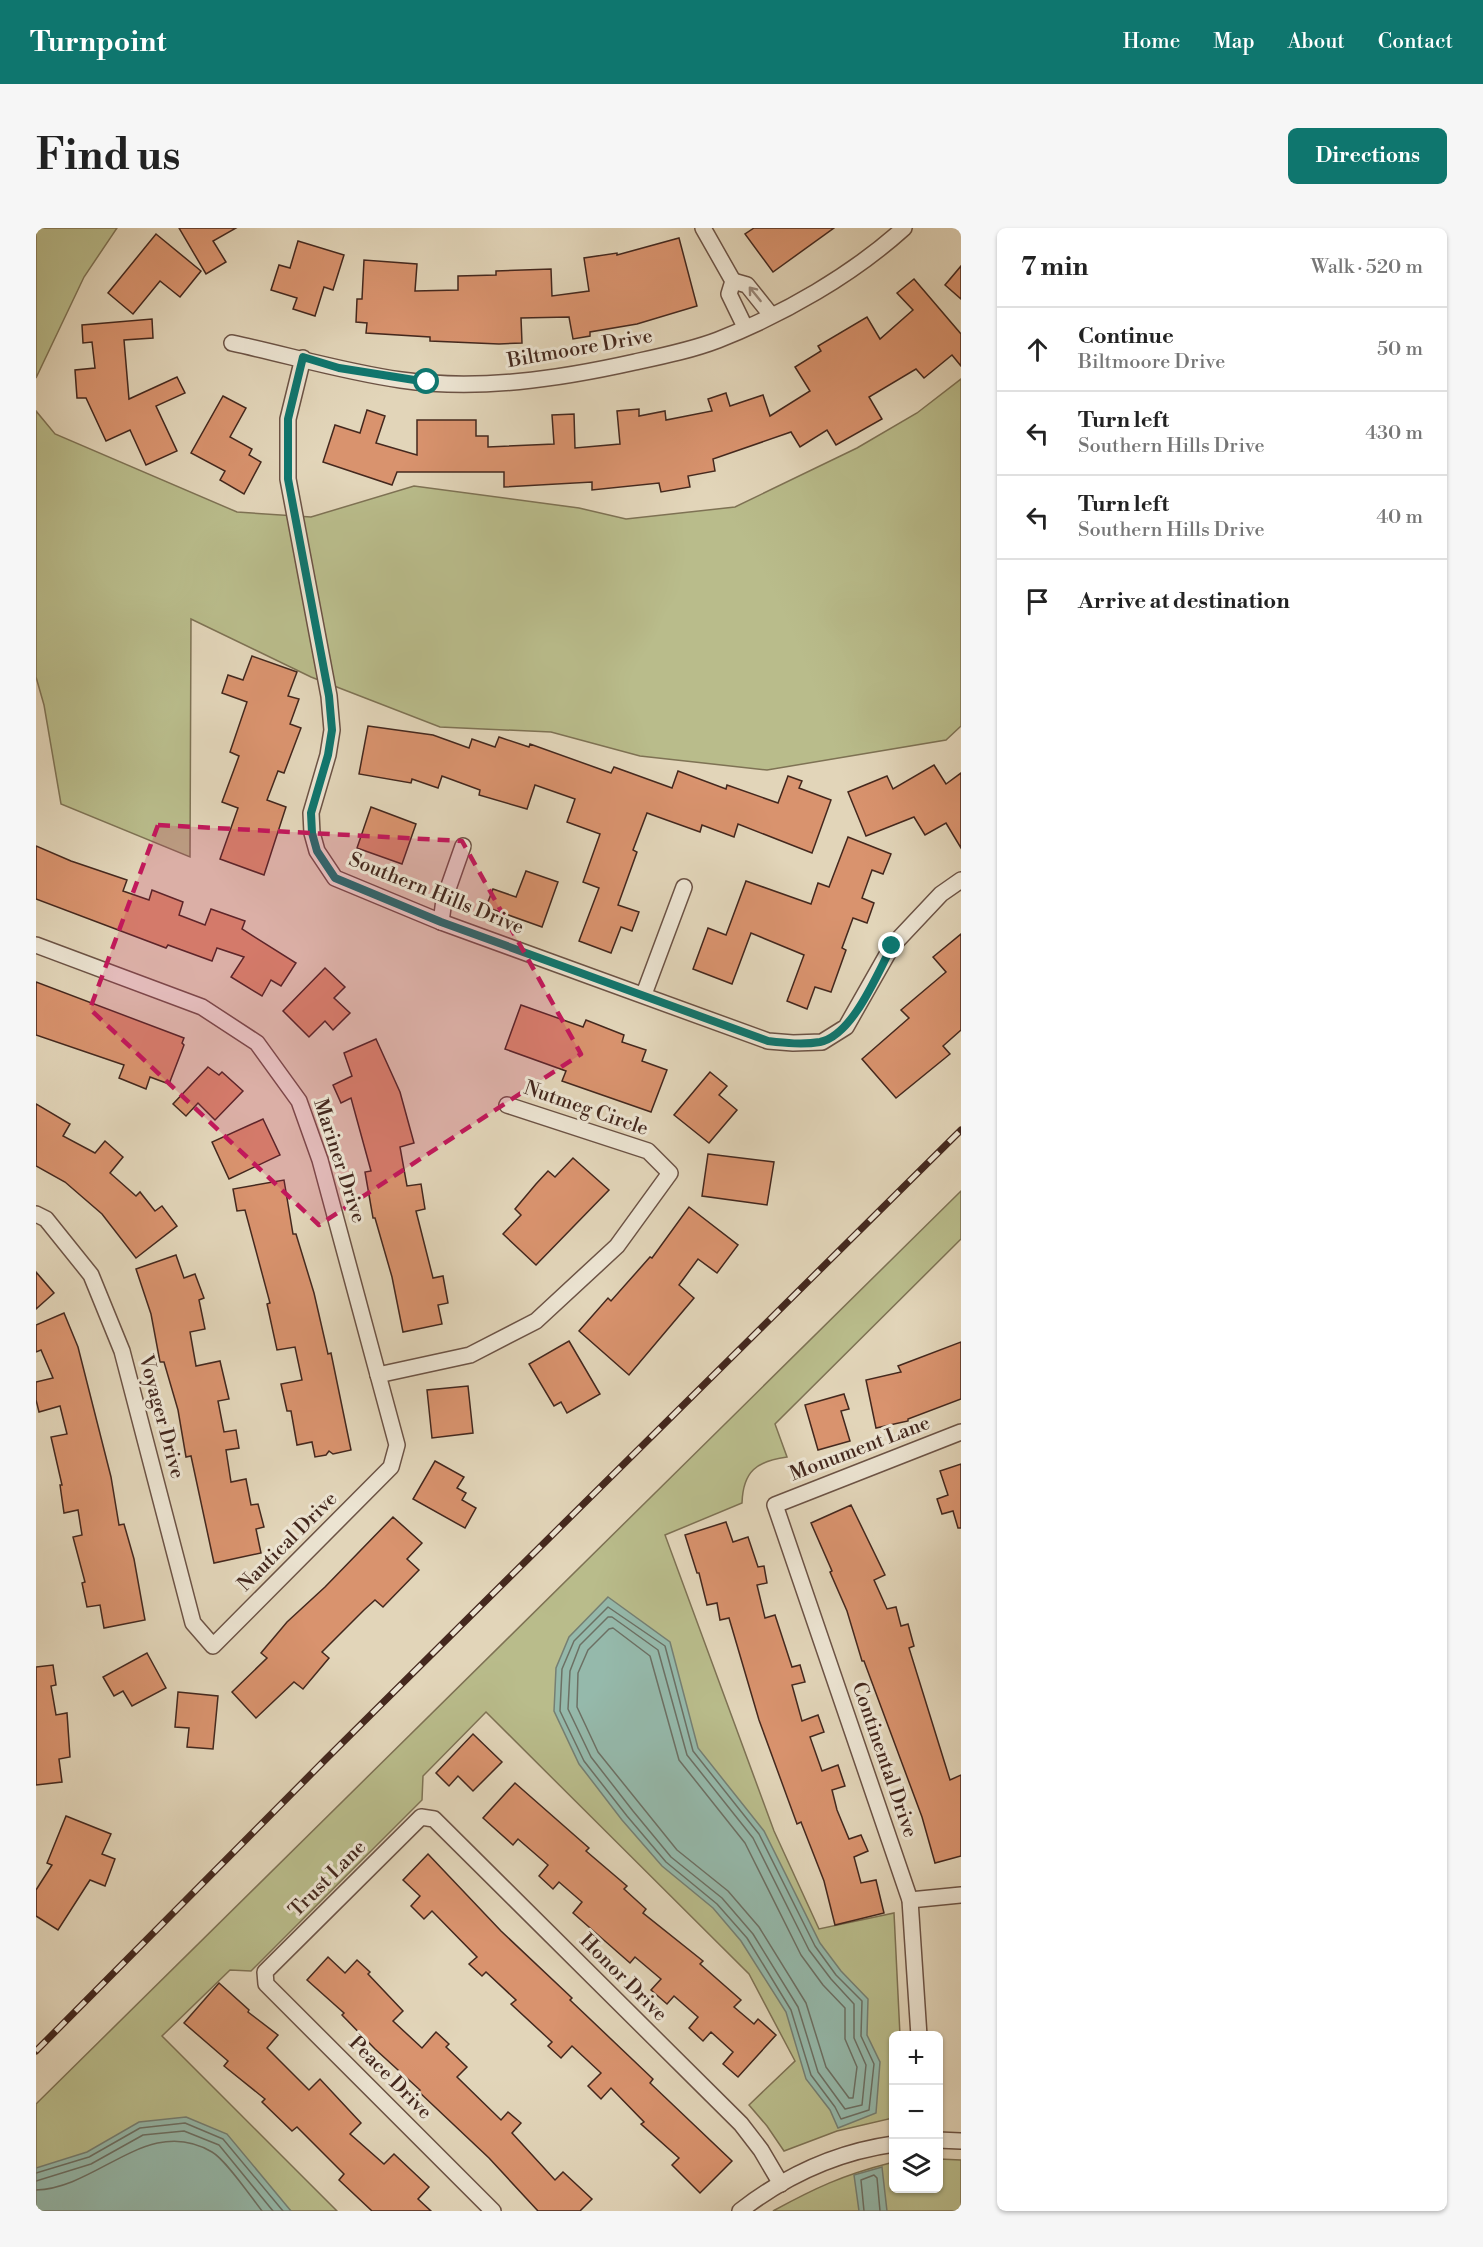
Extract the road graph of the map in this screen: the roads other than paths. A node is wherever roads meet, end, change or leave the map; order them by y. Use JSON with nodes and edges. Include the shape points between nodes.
{"nodes":[{"id":1,"x":703,"y":228,"type":"edge"},
{"id":2,"x":904,"y":228,"type":"edge"},
{"id":3,"x":733,"y":281,"type":"junction"},
{"id":4,"x":771,"y":315,"type":"junction"},
{"id":5,"x":745,"y":327,"type":"junction"},
{"id":6,"x":232,"y":343,"type":"dead end"},
{"id":7,"x":303,"y":357,"type":"junction"},
{"id":8,"x":463,"y":846,"type":"dead end"},
{"id":9,"x":961,"y":880,"type":"edge"},
{"id":10,"x":684,"y":887,"type":"dead end"},
{"id":11,"x":441,"y":922,"type":"junction"},
{"id":12,"x":36,"y":945,"type":"edge"},
{"id":13,"x":644,"y":994,"type":"junction"},
{"id":14,"x":507,"y":1105,"type":"dead end"},
{"id":15,"x":36,"y":1214,"type":"edge"},
{"id":16,"x":378,"y":1375,"type":"junction"},
{"id":17,"x":961,"y":1432,"type":"edge"},
{"id":18,"x":391,"y":1467,"type":"joint"},
{"id":19,"x":775,"y":1505,"type":"joint"},
{"id":20,"x":213,"y":1646,"type":"joint"},
{"id":21,"x":422,"y":1818,"type":"joint"},
{"id":22,"x":961,"y":1895,"type":"edge"},
{"id":23,"x":910,"y":1900,"type":"junction"},
{"id":24,"x":265,"y":1972,"type":"joint"},
{"id":25,"x":919,"y":2031,"type":"edge"},
{"id":26,"x":943,"y":2140,"type":"edge"},
{"id":27,"x":961,"y":2141,"type":"edge"},
{"id":28,"x":889,"y":2145,"type":"edge"},
{"id":29,"x":781,"y":2184,"type":"junction"},
{"id":30,"x":493,"y":2211,"type":"edge"},
{"id":31,"x":740,"y":2211,"type":"edge"}],
"edges":[{"from":1,"to":3,"type":"street"},
{"from":2,"to":4,"type":"street","name":"Biltmoore Drive","via":[[844,273]]},
{"from":4,"to":3,"type":"street","one_way":true,"via":[[747,285]]},
{"from":3,"to":5,"type":"street","via":[[729,294]]},
{"from":4,"to":5,"type":"street","name":"Biltmoore Drive"},
{"from":5,"to":7,"type":"street","name":"Biltmoore Drive","via":[[672,354],[515,383],[401,380]]},
{"from":6,"to":7,"type":"street","name":"Biltmoore Drive"},
{"from":7,"to":11,"type":"street","name":"Southern Hills Drive","via":[[288,419],[288,479],[332,730],[311,813],[312,833],[317,851],[335,878]]},
{"from":8,"to":11,"type":"street","via":[[444,900]]},
{"from":9,"to":13,"type":"street","name":"Southern Hills Drive","via":[[914,919],[892,946],[846,1027],[822,1042],[768,1041]]},
{"from":10,"to":13,"type":"street"},
{"from":11,"to":13,"type":"street","name":"Southern Hills Drive"},
{"from":12,"to":16,"type":"street","name":"Mariner Drive","via":[[202,1006],[257,1043],[299,1101],[320,1160]]},
{"from":14,"to":16,"type":"street","name":"Nutmeg Circle","via":[[648,1151],[670,1173],[617,1246],[536,1322],[470,1355]]},
{"from":15,"to":20,"type":"street","name":"Voyager Drive","via":[[46,1219],[91,1275],[117,1340],[194,1623]]},
{"from":16,"to":18,"type":"street","name":"Mariner Drive","via":[[397,1445]]},
{"from":17,"to":19,"type":"street","name":"Monument Lane"},
{"from":18,"to":20,"type":"street","name":"Nautical Drive"},
{"from":19,"to":23,"type":"street","name":"Continental Drive"},
{"from":21,"to":24,"type":"street","name":"Trust Lane"},
{"from":21,"to":29,"type":"street","name":"Honor Drive","via":[[434,1819],[741,2124]]},
{"from":22,"to":23,"type":"street"},
{"from":23,"to":25,"type":"street","name":"Continental Drive"},
{"from":24,"to":30,"type":"street","name":"Peace Drive","via":[[266,1984]]},
{"from":26,"to":27,"type":"street"},
{"from":28,"to":29,"type":"street","via":[[850,2153]]},
{"from":29,"to":31,"type":"street"}]}
